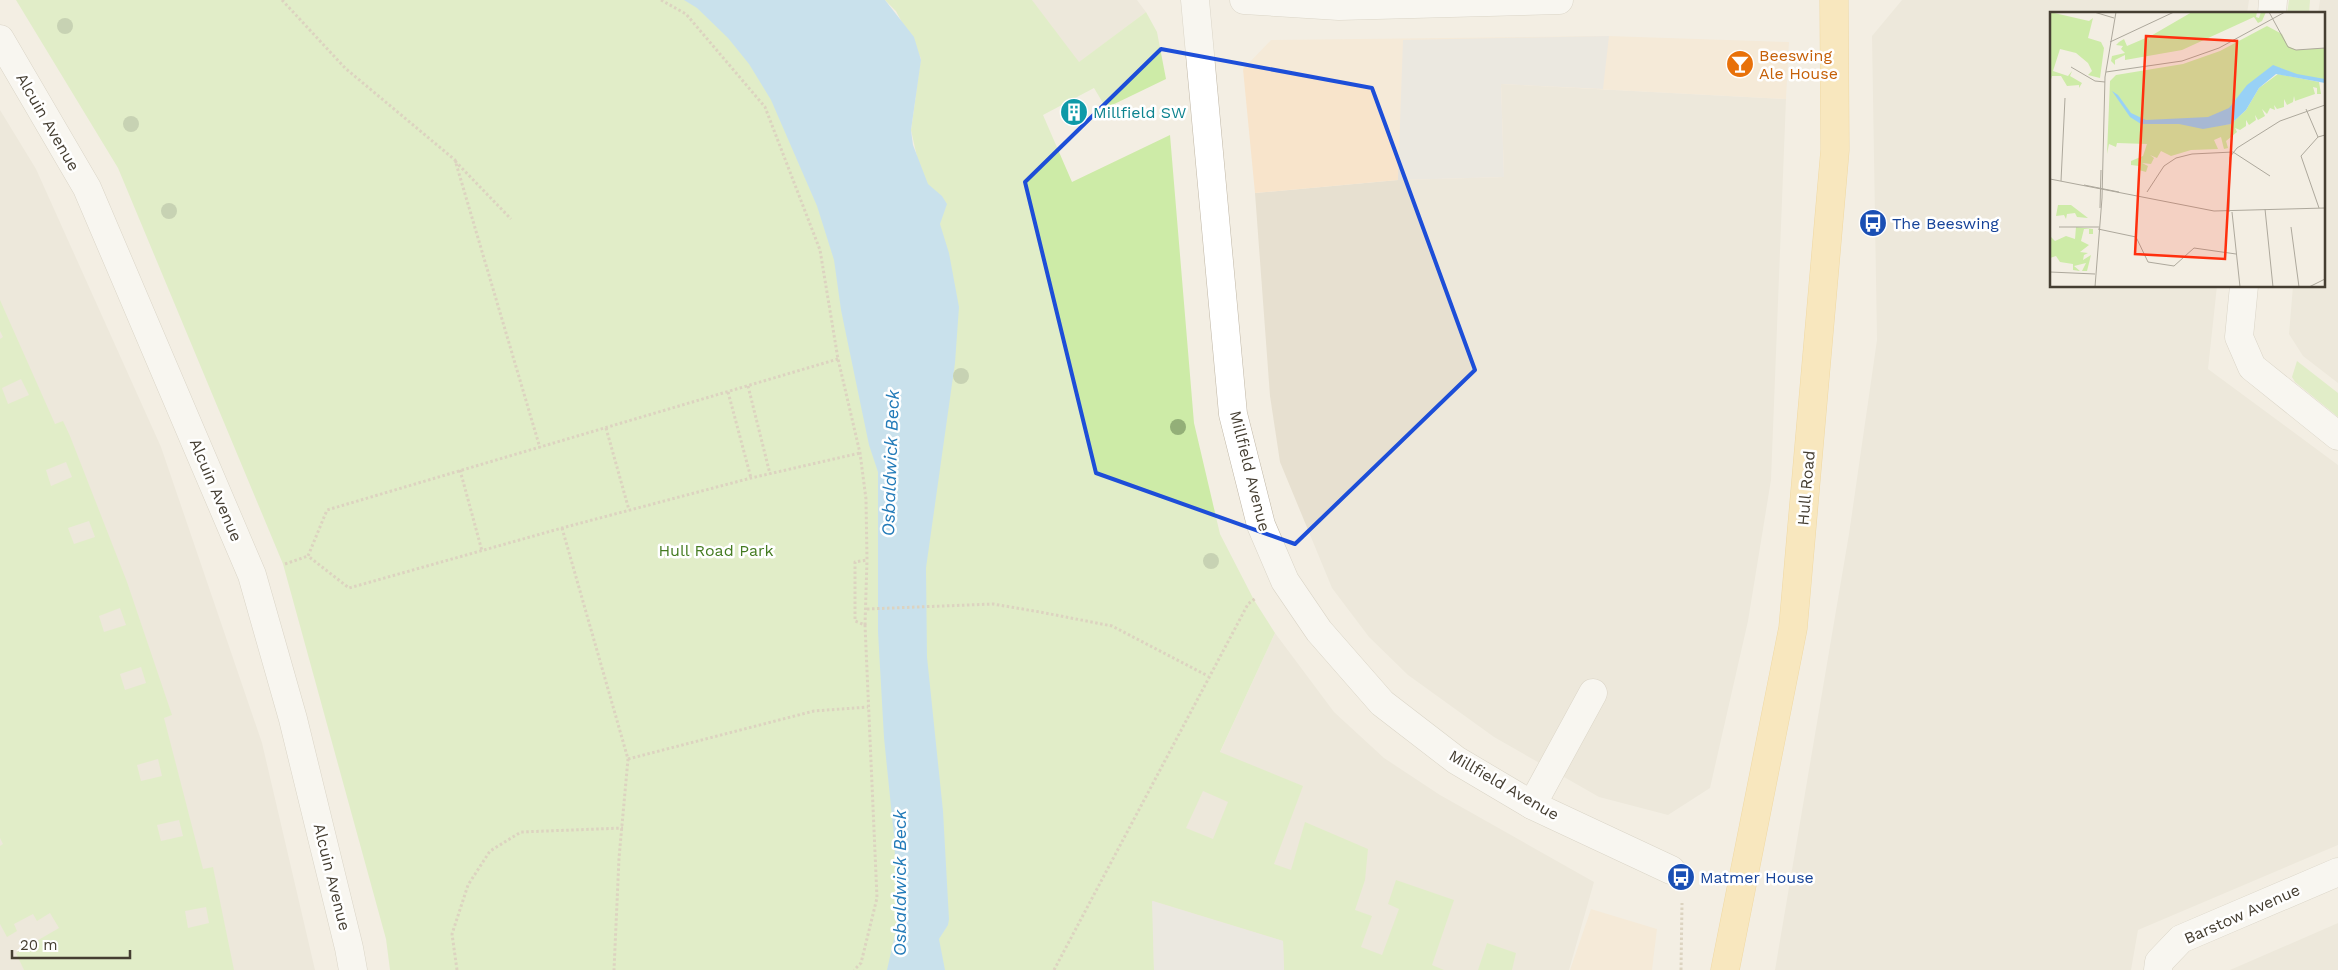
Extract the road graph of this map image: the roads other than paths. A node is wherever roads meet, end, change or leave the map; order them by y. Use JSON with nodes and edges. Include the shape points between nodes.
{"nodes":[{"id":1,"x":1195,"y":0,"type":"edge"},
{"id":2,"x":1244,"y":0,"type":"edge"},
{"id":3,"x":1559,"y":0,"type":"edge"},
{"id":4,"x":1834,"y":0,"type":"edge"},
{"id":5,"x":0,"y":39,"type":"edge"},
{"id":6,"x":2244,"y":288,"type":"edge"},
{"id":7,"x":2338,"y":436,"type":"edge"},
{"id":8,"x":1593,"y":693,"type":"dead end"},
{"id":9,"x":1532,"y":805,"type":"junction"},
{"id":10,"x":1671,"y":870,"type":"road end"},
{"id":11,"x":2338,"y":872,"type":"edge"},
{"id":12,"x":353,"y":970,"type":"edge"},
{"id":13,"x":1725,"y":970,"type":"edge"},
{"id":14,"x":2158,"y":970,"type":"edge"}],
"edges":[{"from":1,"to":9,"type":"street","name":"Millfield Avenue","via":[[1233,414],[1261,525],[1285,581],[1319,631],[1382,702],[1456,760]]},
{"from":2,"to":3,"type":"street","via":[[1339,6]]},
{"from":4,"to":13,"type":"main road","name":"Hull Road","via":[[1835,150],[1793,628]]},
{"from":5,"to":12,"type":"street","name":"Alcuin Avenue","via":[[87,188],[252,575],[293,718]]},
{"from":6,"to":7,"type":"street","via":[[2239,337],[2252,367]]},
{"from":8,"to":9,"type":"street"},
{"from":9,"to":10,"type":"street","name":"Millfield Avenue"},
{"from":11,"to":14,"type":"street","name":"Barstow Avenue","via":[[2180,939],[2159,962]]}]}
